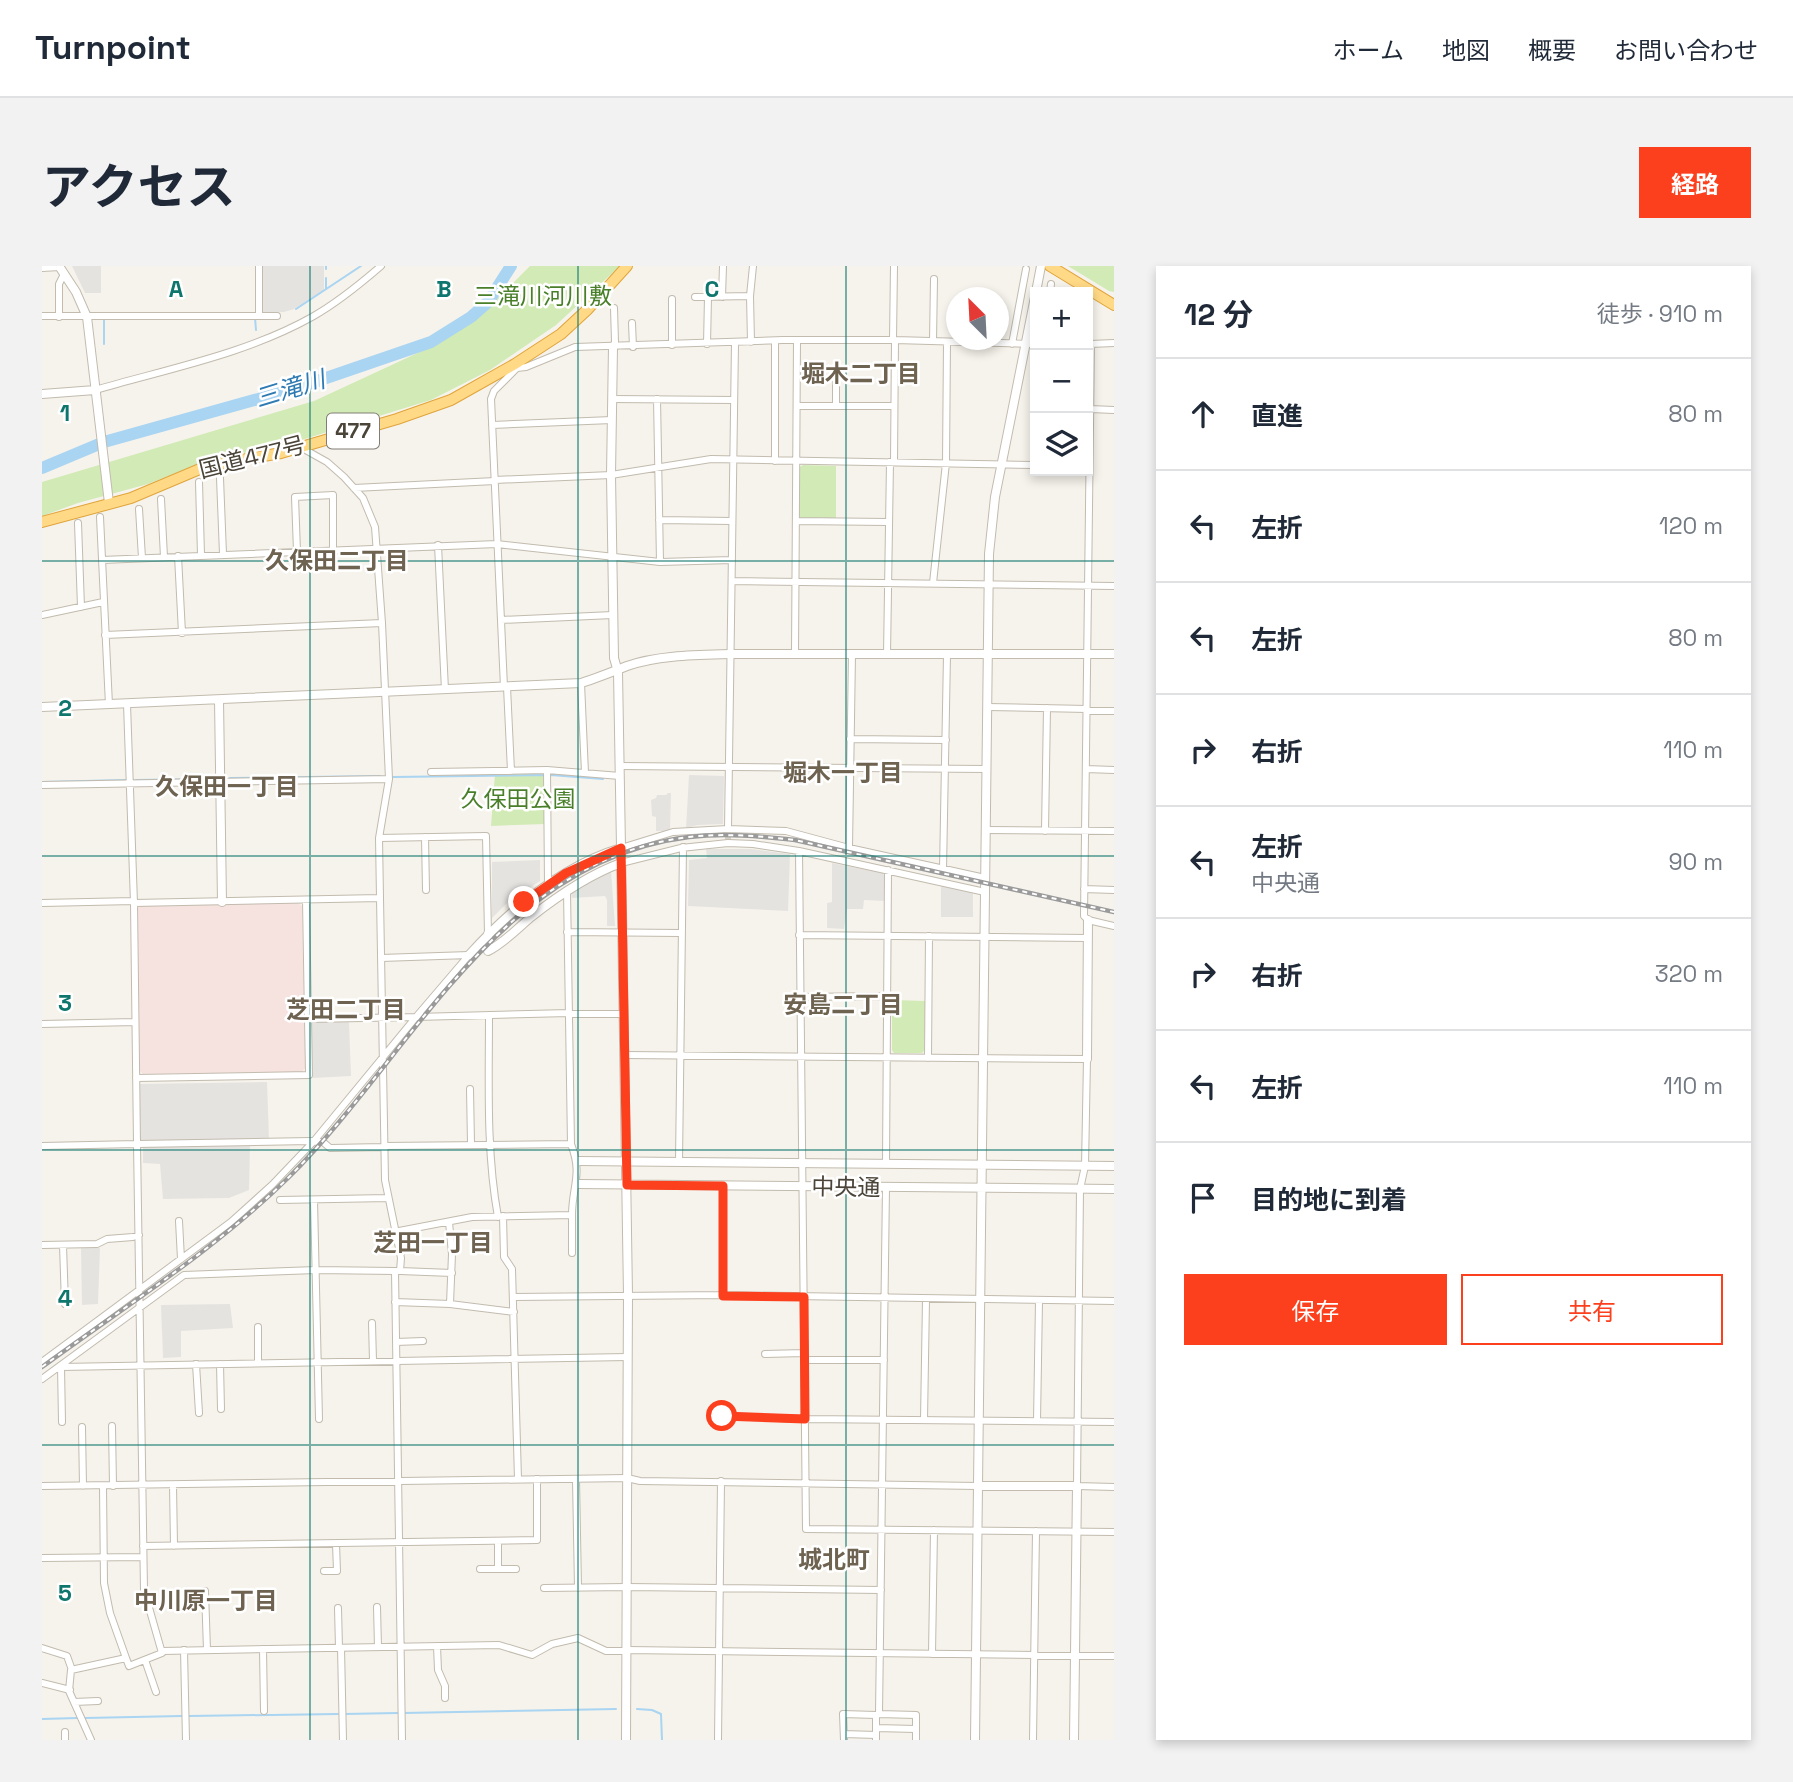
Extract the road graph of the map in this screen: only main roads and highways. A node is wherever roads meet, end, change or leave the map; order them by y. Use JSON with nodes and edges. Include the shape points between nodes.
{"nodes":[{"id":1,"x":627,"y":266,"type":"edge"},
{"id":2,"x":1050,"y":266,"type":"edge"},
{"id":3,"x":1114,"y":305,"type":"edge"},
{"id":4,"x":42,"y":522,"type":"edge"}],
"edges":[{"from":1,"to":4,"type":"highway","name":"国道477号","number":"477","via":[[561,334],[516,366],[451,400],[264,457],[207,466],[131,498],[108,500]]},
{"from":2,"to":3,"type":"highway"}]}
